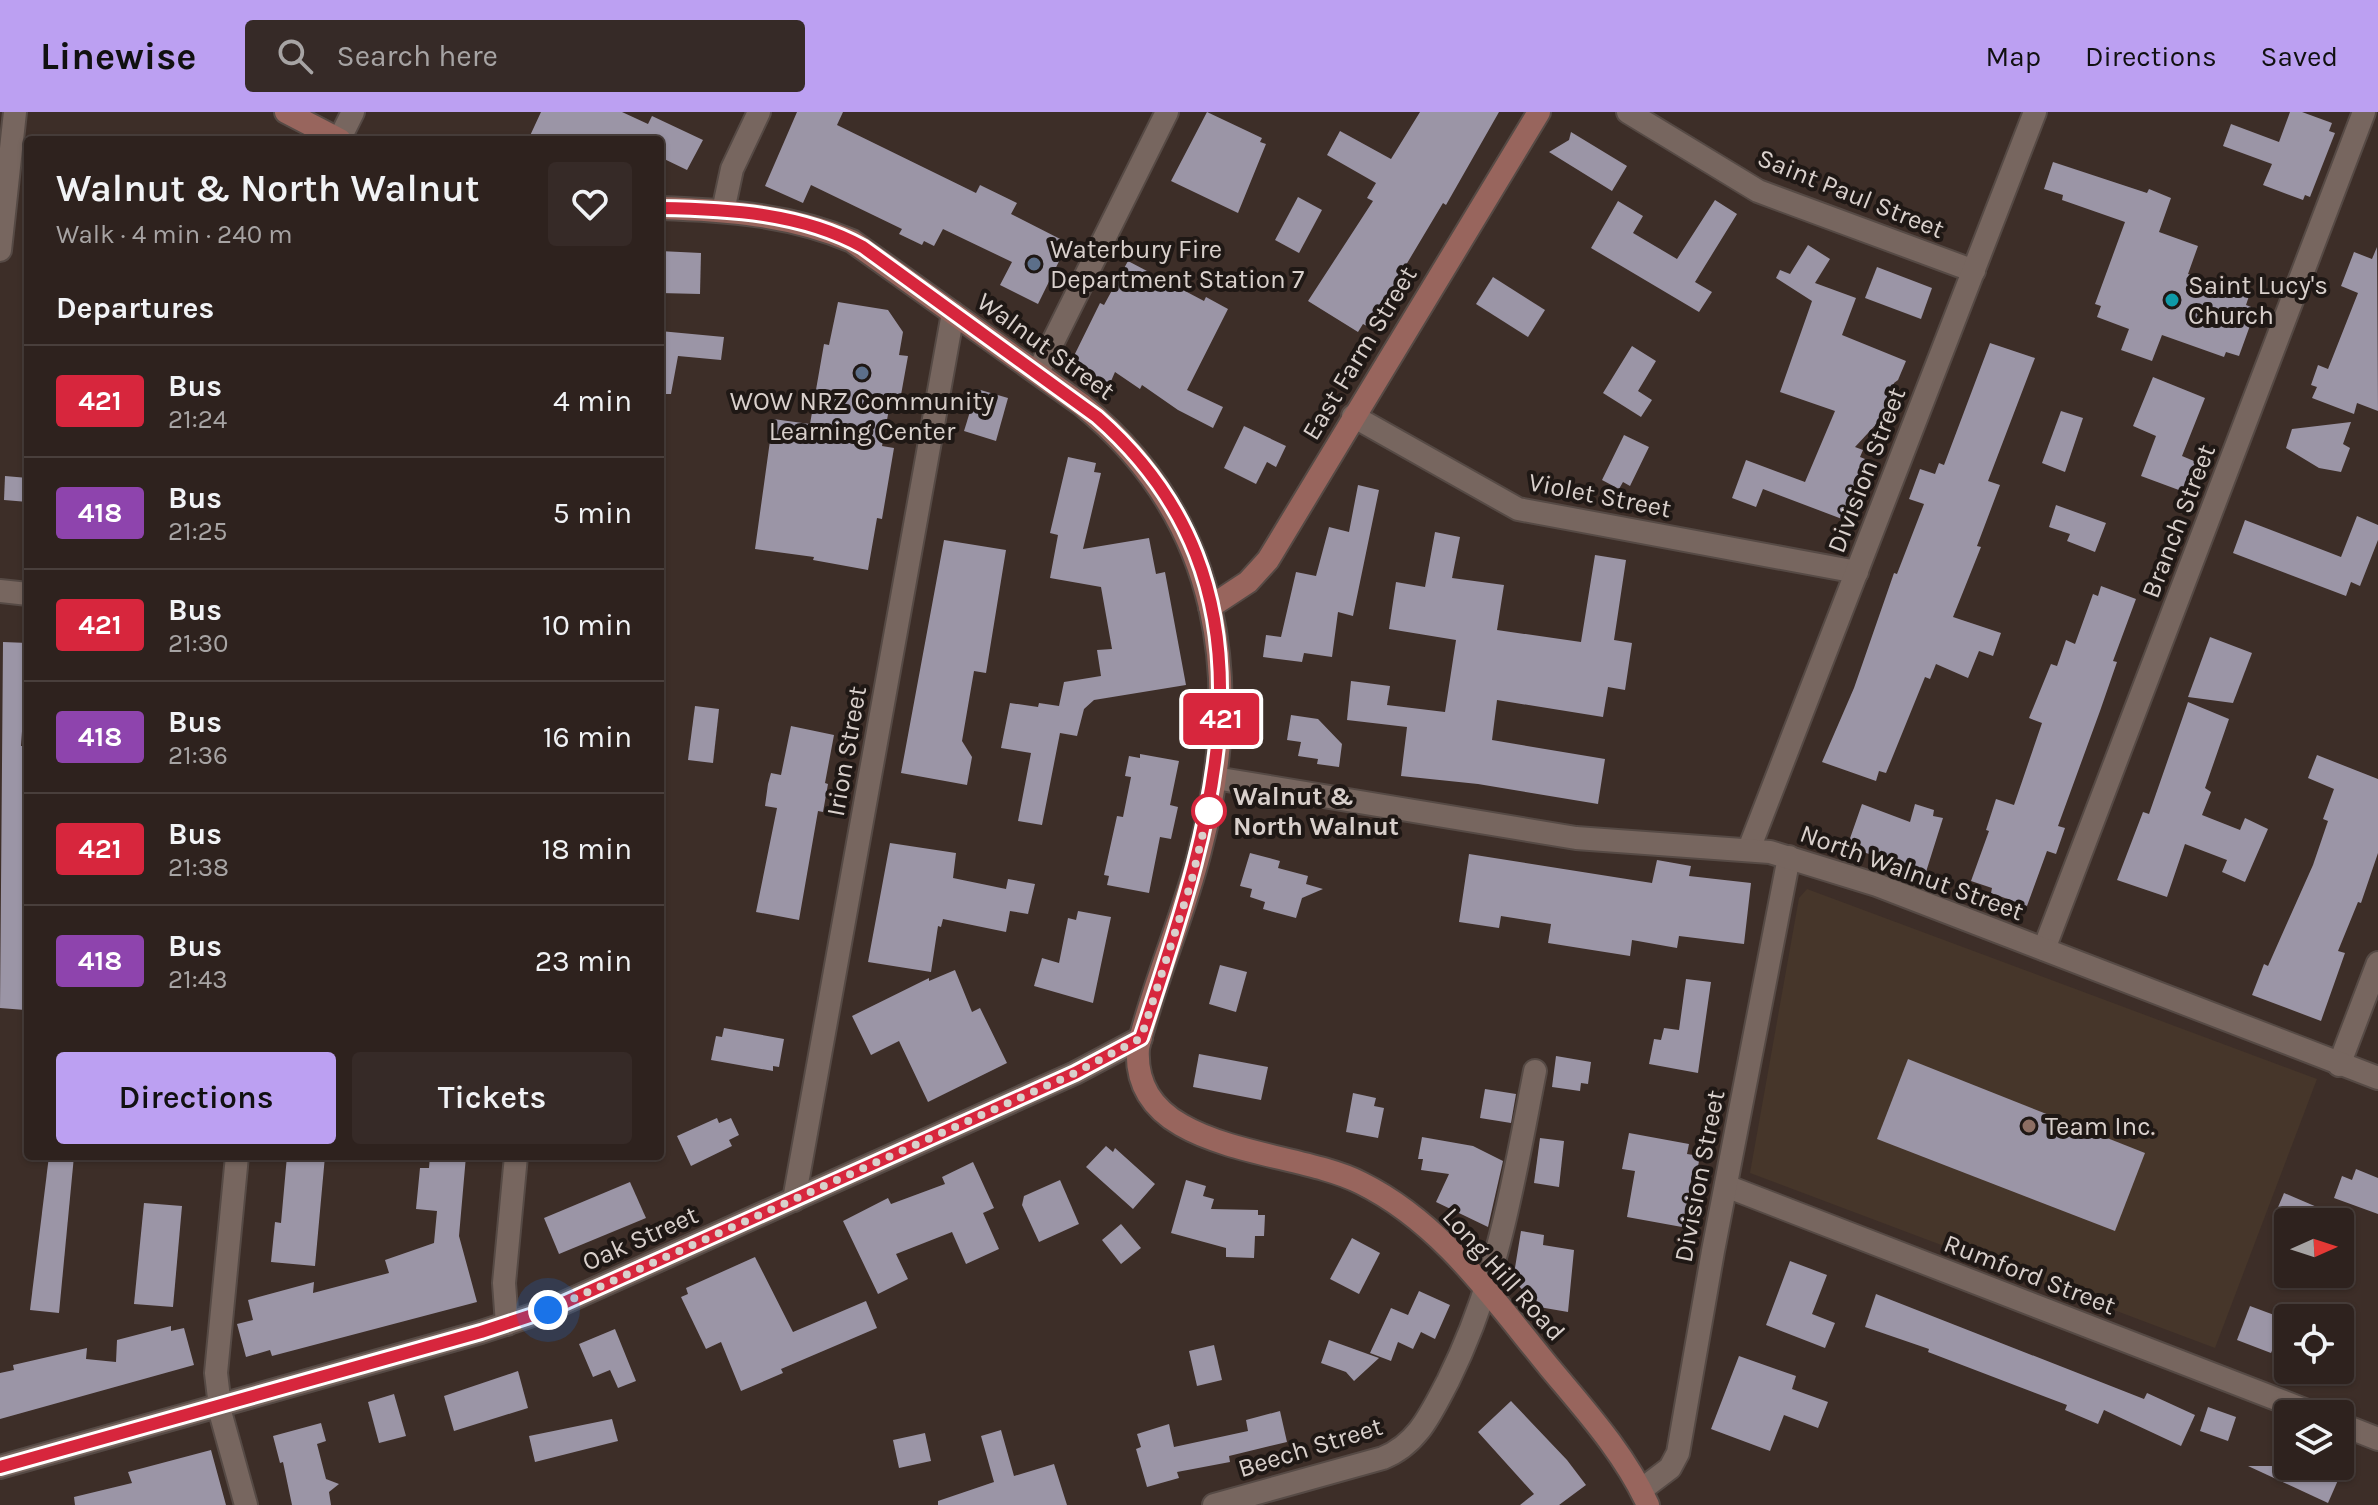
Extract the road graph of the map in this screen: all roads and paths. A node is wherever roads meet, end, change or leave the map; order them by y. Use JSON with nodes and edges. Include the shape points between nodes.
{"nodes":[{"id":1,"x":15,"y":112,"type":"edge"},
{"id":2,"x":286,"y":112,"type":"edge"},
{"id":3,"x":353,"y":112,"type":"edge"},
{"id":4,"x":759,"y":112,"type":"edge"},
{"id":5,"x":1167,"y":112,"type":"edge"},
{"id":6,"x":1539,"y":112,"type":"edge"},
{"id":7,"x":1628,"y":112,"type":"edge"},
{"id":8,"x":2035,"y":112,"type":"edge"},
{"id":9,"x":2364,"y":112,"type":"edge"},
{"id":10,"x":331,"y":136,"type":"edge"},
{"id":11,"x":341,"y":136,"type":"edge"},
{"id":12,"x":664,"y":208,"type":"edge"},
{"id":13,"x":723,"y":211,"type":"junction"},
{"id":14,"x":0,"y":250,"type":"edge"},
{"id":15,"x":1974,"y":271,"type":"junction"},
{"id":16,"x":953,"y":313,"type":"junction"},
{"id":17,"x":1038,"y":372,"type":"junction"},
{"id":18,"x":1353,"y":416,"type":"junction"},
{"id":19,"x":1857,"y":572,"type":"junction"},
{"id":20,"x":0,"y":591,"type":"edge"},
{"id":21,"x":24,"y":594,"type":"edge"},
{"id":22,"x":1210,"y":607,"type":"junction"},
{"id":23,"x":1215,"y":778,"type":"junction"},
{"id":24,"x":1749,"y":849,"type":"junction"},
{"id":25,"x":1789,"y":857,"type":"junction"},
{"id":26,"x":2044,"y":949,"type":"junction"},
{"id":27,"x":2378,"y":963,"type":"edge"},
{"id":28,"x":1141,"y":1038,"type":"junction"},
{"id":29,"x":2339,"y":1065,"type":"junction"},
{"id":30,"x":1535,"y":1071,"type":"dead end"},
{"id":31,"x":2378,"y":1078,"type":"edge"},
{"id":32,"x":237,"y":1160,"type":"edge"},
{"id":33,"x":516,"y":1160,"type":"edge"},
{"id":34,"x":1726,"y":1186,"type":"junction"},
{"id":35,"x":794,"y":1200,"type":"junction"},
{"id":36,"x":1487,"y":1291,"type":"junction"},
{"id":37,"x":507,"y":1324,"type":"junction"},
{"id":38,"x":2279,"y":1400,"type":"edge"},
{"id":39,"x":220,"y":1406,"type":"junction"},
{"id":40,"x":2354,"y":1430,"type":"edge"},
{"id":41,"x":2378,"y":1439,"type":"edge"},
{"id":42,"x":0,"y":1467,"type":"edge"},
{"id":43,"x":1644,"y":1497,"type":"edge"},
{"id":44,"x":246,"y":1505,"type":"edge"},
{"id":45,"x":1214,"y":1505,"type":"edge"}],
"edges":[{"from":1,"to":14,"type":"street"},
{"from":2,"to":10,"type":"main road"},
{"from":3,"to":11,"type":"street"},
{"from":4,"to":13,"type":"street","via":[[732,169]]},
{"from":5,"to":17,"type":"street"},
{"from":6,"to":18,"type":"main road","name":"East Farm Street"},
{"from":7,"to":15,"type":"street","name":"Saint Paul Street","via":[[1758,191]]},
{"from":8,"to":15,"type":"street","name":"Division Street"},
{"from":9,"to":26,"type":"street","name":"Branch Street"},
{"from":12,"to":13,"type":"main road","name":"Walnut Street"},
{"from":13,"to":16,"type":"main road","name":"Walnut Street","via":[[801,223],[852,241]]},
{"from":15,"to":19,"type":"street","name":"Division Street"},
{"from":16,"to":17,"type":"main road","name":"Walnut Street"},
{"from":16,"to":35,"type":"street","name":"Irion Street"},
{"from":17,"to":22,"type":"main road","name":"Walnut Street","via":[[1097,417],[1146,467],[1181,524]]},
{"from":18,"to":19,"type":"street","name":"Violet Street","via":[[1518,509]]},
{"from":18,"to":22,"type":"main road","name":"East Farm Street","via":[[1268,560],[1248,582]]},
{"from":19,"to":24,"type":"street","name":"Division Street"},
{"from":20,"to":21,"type":"street"},
{"from":22,"to":23,"type":"main road","name":"Walnut Street","via":[[1220,675]]},
{"from":23,"to":24,"type":"street","name":"North Walnut Street","via":[[1576,838]]},
{"from":23,"to":28,"type":"main road","name":"Walnut Street","via":[[1191,883]]},
{"from":24,"to":25,"type":"street","name":"North Walnut Street"},
{"from":25,"to":26,"type":"street","name":"North Walnut Street"},
{"from":25,"to":34,"type":"street","name":"Division Street"},
{"from":26,"to":29,"type":"street","name":"North Walnut Street"},
{"from":27,"to":29,"type":"street"},
{"from":28,"to":35,"type":"street","name":"Oak Street"},
{"from":28,"to":36,"type":"main road","name":"Long Hill Road","via":[[1139,1074],[1154,1104],[1173,1122],[1217,1141],[1291,1158],[1359,1182],[1426,1227]]},
{"from":29,"to":31,"type":"street","name":"North Walnut Street"},
{"from":30,"to":36,"type":"street","name":"Beech Street"},
{"from":32,"to":39,"type":"street","via":[[216,1358]]},
{"from":33,"to":37,"type":"street","via":[[504,1283]]},
{"from":34,"to":38,"type":"street","name":"Rumford Street"},
{"from":34,"to":43,"type":"street","name":"Division Street","via":[[1678,1453]]},
{"from":35,"to":37,"type":"street","name":"Oak Street"},
{"from":36,"to":43,"type":"main road","name":"Long Hill Road","via":[[1623,1461]]},
{"from":36,"to":45,"type":"street","name":"Beech Street","via":[[1442,1392],[1407,1445],[1383,1458]]},
{"from":37,"to":39,"type":"street","name":"Oak Street"},
{"from":39,"to":42,"type":"street","name":"Oak Street"},
{"from":39,"to":44,"type":"street"},
{"from":40,"to":41,"type":"street"}]}
